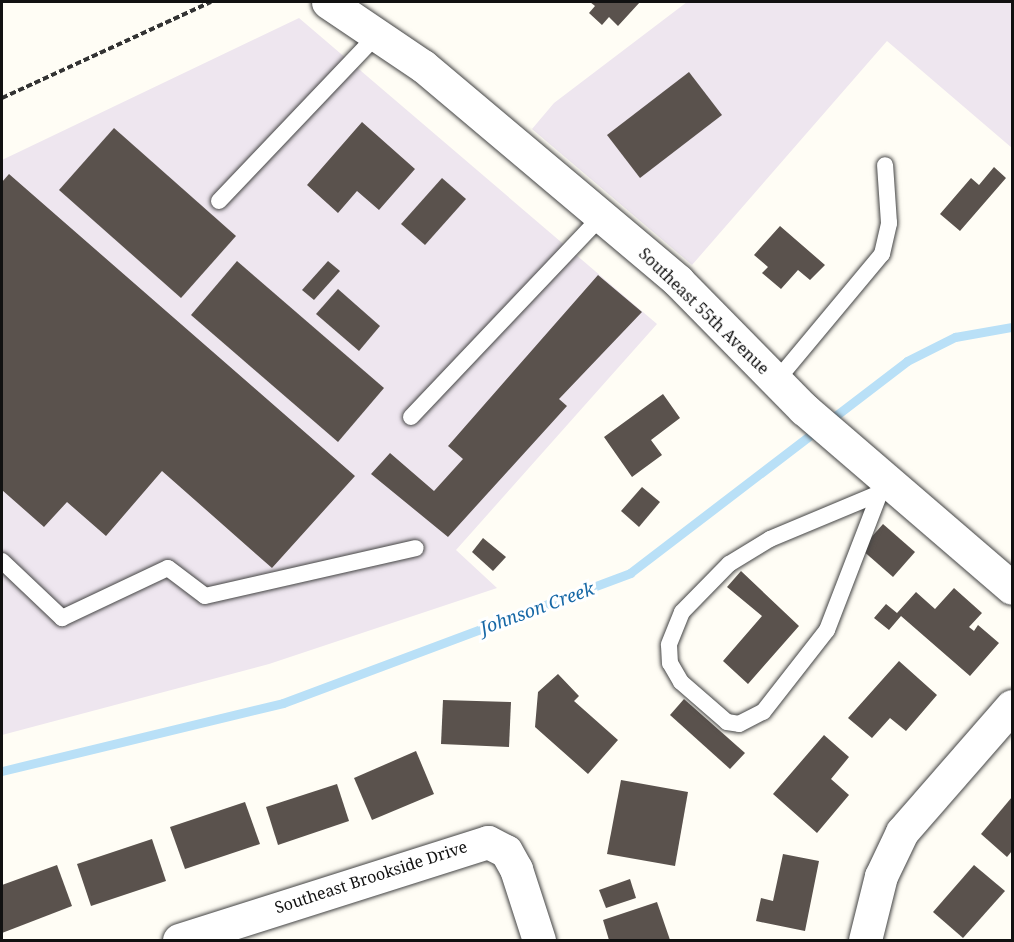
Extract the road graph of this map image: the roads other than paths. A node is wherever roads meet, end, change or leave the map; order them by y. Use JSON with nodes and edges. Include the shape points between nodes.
{"nodes":[{"id":1,"x":328,"y":2,"type":"edge"},
{"id":2,"x":375,"y":38,"type":"junction"},
{"id":3,"x":885,"y":165,"type":"dead end"},
{"id":4,"x":219,"y":201,"type":"dead end"},
{"id":5,"x":601,"y":217,"type":"junction"},
{"id":6,"x":777,"y":380,"type":"junction"},
{"id":7,"x":411,"y":417,"type":"dead end"},
{"id":8,"x":887,"y":488,"type":"junction"},
{"id":9,"x":416,"y":548,"type":"dead end"},
{"id":10,"x":2,"y":561,"type":"edge"},
{"id":11,"x":1012,"y":588,"type":"edge"},
{"id":12,"x":1012,"y":706,"type":"edge"},
{"id":13,"x":178,"y":940,"type":"edge"},
{"id":14,"x":539,"y":940,"type":"edge"},
{"id":15,"x":865,"y":940,"type":"edge"}],
"edges":[{"from":1,"to":2,"type":"street","name":"Southeast 55th Avenue"},
{"from":2,"to":4,"type":"lane"},
{"from":2,"to":5,"type":"street","name":"Southeast 55th Avenue","via":[[423,66]]},
{"from":3,"to":6,"type":"lane","via":[[889,222],[882,254]]},
{"from":5,"to":6,"type":"street","name":"Southeast 55th Avenue","via":[[678,281]]},
{"from":5,"to":7,"type":"lane"},
{"from":6,"to":8,"type":"street","name":"Southeast 55th Avenue"},
{"from":8,"to":8,"type":"lane","via":[[827,630],[764,712],[739,724],[727,722],[681,682],[670,663],[669,645],[682,612],[729,564],[770,539]]},
{"from":8,"to":11,"type":"street","name":"Southeast 55th Avenue"},
{"from":9,"to":10,"type":"lane","via":[[205,596],[168,568],[62,618]]},
{"from":12,"to":15,"type":"street","via":[[902,832],[881,876]]},
{"from":13,"to":14,"type":"street","name":"Southeast Brookside Drive","via":[[488,842],[500,845],[512,862]]}]}
